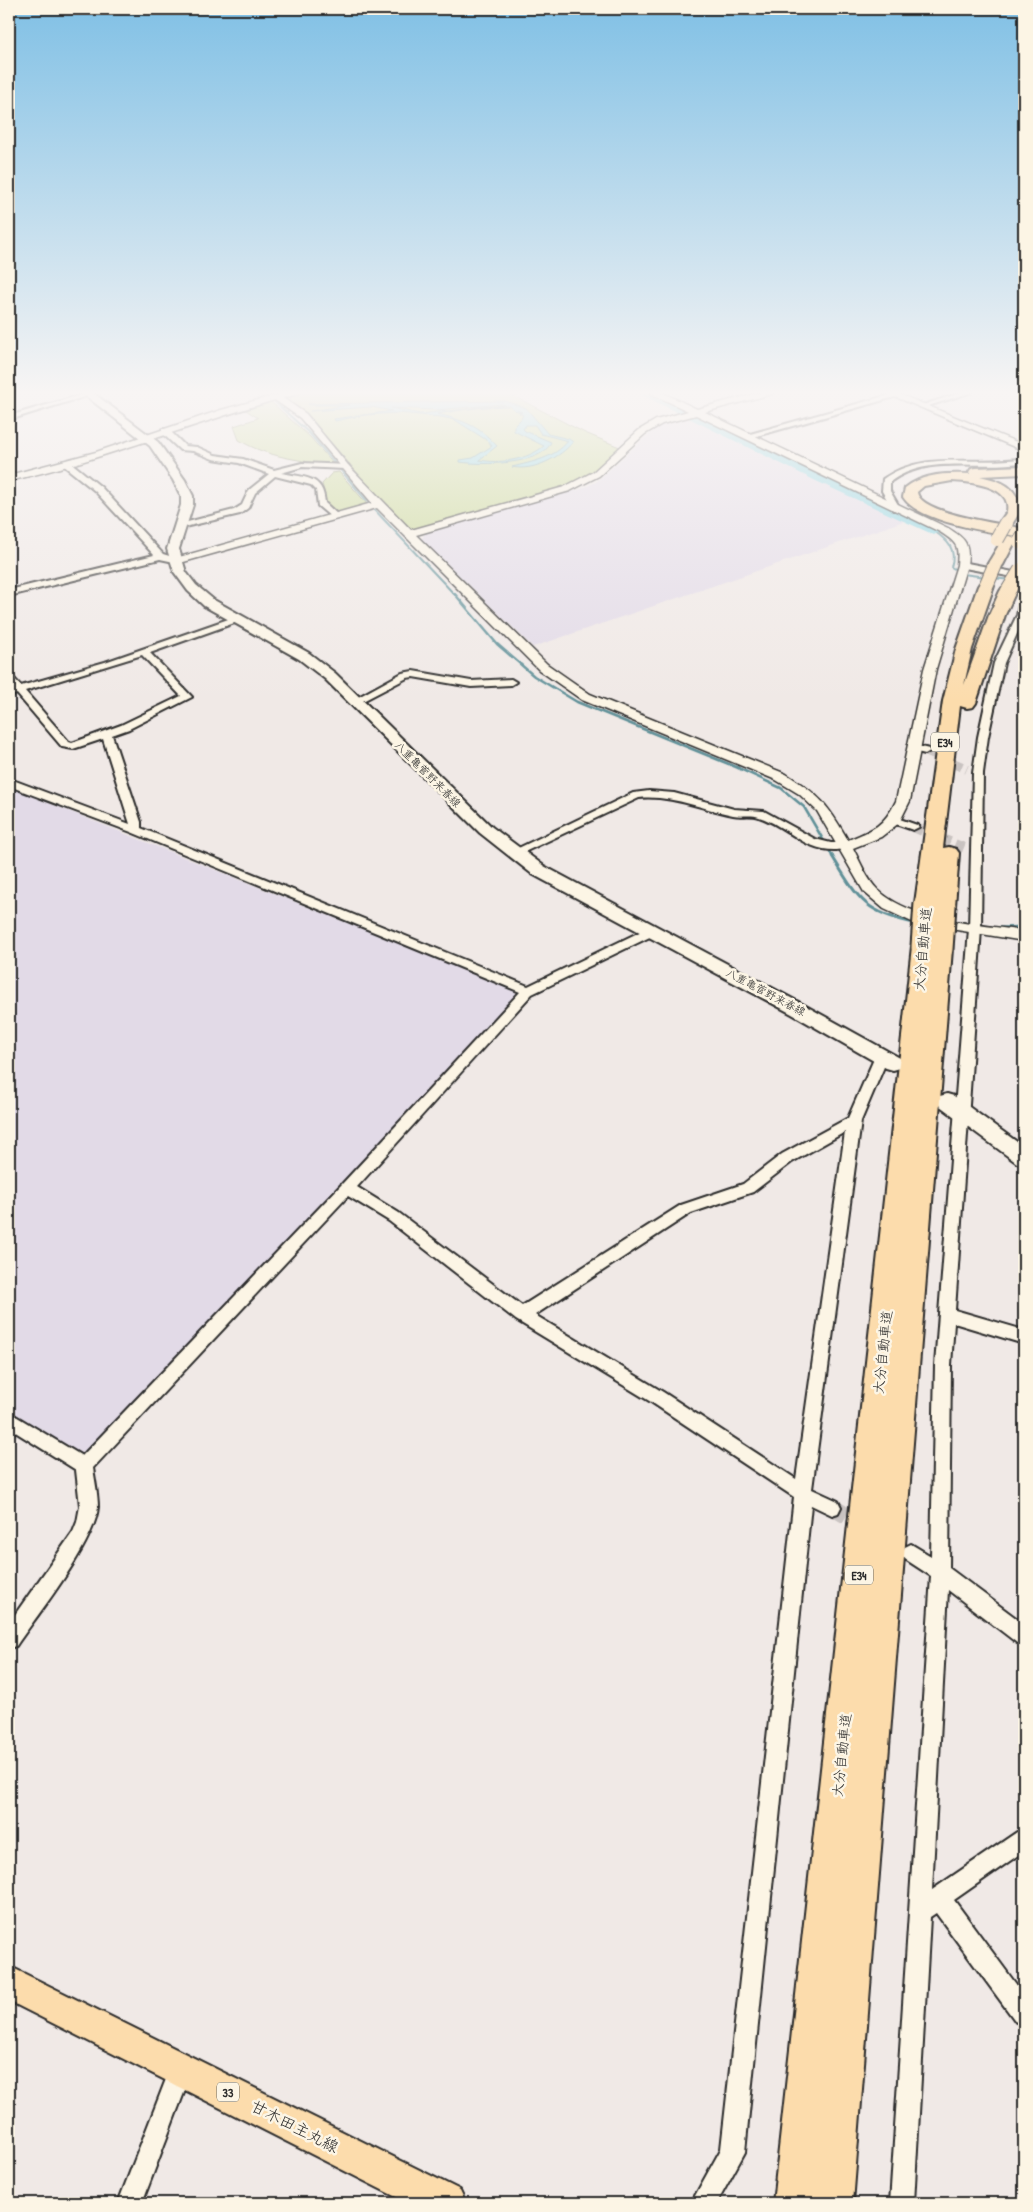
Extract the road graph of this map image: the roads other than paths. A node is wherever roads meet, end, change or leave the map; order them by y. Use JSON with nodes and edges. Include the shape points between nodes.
{"nodes":[{"id":1,"x":104,"y":495,"type":"edge"},
{"id":2,"x":187,"y":495,"type":"edge"},
{"id":3,"x":250,"y":495,"type":"edge"},
{"id":4,"x":321,"y":495,"type":"edge"},
{"id":5,"x":365,"y":495,"type":"edge"},
{"id":6,"x":545,"y":495,"type":"edge"},
{"id":7,"x":870,"y":495,"type":"edge"},
{"id":8,"x":888,"y":495,"type":"edge"},
{"id":9,"x":903,"y":495,"type":"edge"},
{"id":10,"x":910,"y":495,"type":"edge"},
{"id":11,"x":1010,"y":495,"type":"edge"},
{"id":12,"x":372,"y":505,"type":"junction"},
{"id":13,"x":896,"y":508,"type":"junction"},
{"id":14,"x":334,"y":515,"type":"junction"},
{"id":15,"x":179,"y":527,"type":"junction"},
{"id":16,"x":410,"y":533,"type":"junction"},
{"id":17,"x":1016,"y":533,"type":"edge"},
{"id":18,"x":160,"y":556,"type":"junction"},
{"id":19,"x":176,"y":561,"type":"junction"},
{"id":20,"x":961,"y":570,"type":"junction"},
{"id":21,"x":1012,"y":570,"type":"edge"},
{"id":22,"x":997,"y":589,"type":"edge"},
{"id":23,"x":9,"y":593,"type":"edge"},
{"id":24,"x":1024,"y":601,"type":"edge"},
{"id":25,"x":1023,"y":615,"type":"edge"},
{"id":26,"x":236,"y":619,"type":"junction"},
{"id":27,"x":143,"y":651,"type":"junction"},
{"id":28,"x":9,"y":678,"type":"edge"},
{"id":29,"x":511,"y":682,"type":"dead end"},
{"id":30,"x":14,"y":691,"type":"edge"},
{"id":31,"x":356,"y":701,"type":"junction"},
{"id":32,"x":106,"y":734,"type":"junction"},
{"id":33,"x":967,"y":769,"type":"tunnel mouth"},
{"id":34,"x":978,"y":773,"type":"junction"},
{"id":35,"x":9,"y":782,"type":"edge"},
{"id":36,"x":894,"y":820,"type":"junction"},
{"id":37,"x":913,"y":827,"type":"tunnel mouth"},
{"id":38,"x":134,"y":830,"type":"junction"},
{"id":39,"x":844,"y":846,"type":"junction"},
{"id":40,"x":964,"y":848,"type":"tunnel mouth"},
{"id":41,"x":514,"y":853,"type":"junction"},
{"id":42,"x":976,"y":853,"type":"junction"},
{"id":43,"x":935,"y":905,"type":"junction"},
{"id":44,"x":975,"y":928,"type":"junction"},
{"id":45,"x":652,"y":931,"type":"junction"},
{"id":46,"x":1024,"y":936,"type":"edge"},
{"id":47,"x":932,"y":948,"type":"junction"},
{"id":48,"x":528,"y":991,"type":"junction"},
{"id":49,"x":887,"y":1059,"type":"joint"},
{"id":50,"x":954,"y":1106,"type":"junction"},
{"id":51,"x":854,"y":1121,"type":"junction"},
{"id":52,"x":1024,"y":1158,"type":"edge"},
{"id":53,"x":347,"y":1188,"type":"junction"},
{"id":54,"x":947,"y":1314,"type":"junction"},
{"id":55,"x":522,"y":1315,"type":"junction"},
{"id":56,"x":1024,"y":1337,"type":"edge"},
{"id":57,"x":11,"y":1424,"type":"edge"},
{"id":58,"x":84,"y":1466,"type":"junction"},
{"id":59,"x":803,"y":1493,"type":"junction"},
{"id":60,"x":832,"y":1507,"type":"tunnel mouth"},
{"id":61,"x":910,"y":1553,"type":"dead end"},
{"id":62,"x":940,"y":1572,"type":"junction"},
{"id":63,"x":1024,"y":1636,"type":"edge"},
{"id":64,"x":9,"y":1640,"type":"edge"},
{"id":65,"x":1024,"y":1838,"type":"edge"},
{"id":66,"x":939,"y":1898,"type":"junction"},
{"id":67,"x":920,"y":1911,"type":"junction"},
{"id":68,"x":9,"y":1983,"type":"edge"},
{"id":69,"x":1024,"y":2014,"type":"edge"},
{"id":70,"x":181,"y":2068,"type":"junction"},
{"id":71,"x":130,"y":2203,"type":"edge"},
{"id":72,"x":447,"y":2203,"type":"edge"},
{"id":73,"x":703,"y":2203,"type":"edge"},
{"id":74,"x":795,"y":2203,"type":"edge"},
{"id":75,"x":832,"y":2203,"type":"edge"},
{"id":76,"x":902,"y":2203,"type":"edge"}],
"edges":[{"from":1,"to":18,"type":"street"},
{"from":2,"to":15,"type":"main road","name":"八重亀菅野来春線"},
{"from":3,"to":15,"type":"street","via":[[245,506],[237,512]]},
{"from":4,"to":14,"type":"street","via":[[322,504]]},
{"from":5,"to":12,"type":"street"},
{"from":6,"to":16,"type":"street"},
{"from":7,"to":13,"type":"street"},
{"from":8,"to":13,"type":"street"},
{"from":9,"to":17,"type":"highway","via":[[910,507],[933,517]]},
{"from":10,"to":17,"type":"highway","via":[[913,501],[934,512]]},
{"from":11,"to":17,"type":"highway"},
{"from":12,"to":14,"type":"street"},
{"from":12,"to":16,"type":"street"},
{"from":13,"to":20,"type":"street","via":[[957,538],[964,549]]},
{"from":14,"to":19,"type":"street"},
{"from":15,"to":19,"type":"main road","name":"八重亀菅野来春線","via":[[173,550]]},
{"from":16,"to":39,"type":"street","via":[[559,680],[586,697],[782,777],[823,809]]},
{"from":17,"to":21,"type":"highway","name":"大分自動車道","number":"E34"},
{"from":17,"to":21,"type":"highway"},
{"from":18,"to":19,"type":"street"},
{"from":18,"to":23,"type":"street"},
{"from":19,"to":26,"type":"main road","name":"八重亀菅野来春線","via":[[192,588]]},
{"from":20,"to":21,"type":"street"},
{"from":20,"to":36,"type":"street","via":[[930,669],[919,750]]},
{"from":21,"to":22,"type":"highway","bridge":true},
{"from":21,"to":22,"type":"highway","name":"大分自動車道","number":"E34","bridge":true},
{"from":22,"to":43,"type":"highway","name":"大分自動車道","number":"E34","via":[[967,703]]},
{"from":22,"to":43,"type":"highway","name":"大分自動車道","number":"E34","via":[[964,649],[952,701]]},
{"from":24,"to":25,"type":"street"},
{"from":25,"to":34,"type":"street","via":[[999,663]]},
{"from":26,"to":27,"type":"street"},
{"from":26,"to":31,"type":"main road","name":"八重亀菅野来春線","via":[[304,656]]},
{"from":27,"to":30,"type":"street"},
{"from":27,"to":32,"type":"street","via":[[187,697]]},
{"from":28,"to":30,"type":"street"},
{"from":29,"to":31,"type":"street","via":[[471,684],[413,674],[405,675]]},
{"from":30,"to":32,"type":"street","via":[[66,745],[73,746]]},
{"from":31,"to":41,"type":"main road","name":"八重亀菅野来春線","via":[[432,779]]},
{"from":32,"to":38,"type":"street","via":[[136,822]]},
{"from":33,"to":34,"type":"street"},
{"from":34,"to":42,"type":"street"},
{"from":35,"to":38,"type":"street"},
{"from":36,"to":37,"type":"street"},
{"from":36,"to":39,"type":"street","via":[[876,834]]},
{"from":38,"to":48,"type":"street"},
{"from":39,"to":41,"type":"street","via":[[818,846],[762,814],[737,812],[652,793],[637,795]]},
{"from":39,"to":44,"type":"street","via":[[871,892],[889,906],[914,918]]},
{"from":40,"to":42,"type":"street"},
{"from":41,"to":45,"type":"main road","name":"八重亀菅野来春線","via":[[538,870]]},
{"from":42,"to":44,"type":"street"},
{"from":43,"to":47,"type":"highway","name":"大分自動車道","number":"E34","bridge":true},
{"from":44,"to":46,"type":"street"},
{"from":44,"to":50,"type":"street"},
{"from":45,"to":48,"type":"street"},
{"from":45,"to":49,"type":"main road","name":"八重亀菅野来春線"},
{"from":47,"to":74,"type":"highway","name":"大分自動車道","number":"E34"},
{"from":47,"to":75,"type":"highway","name":"大分自動車道","number":"E34"},
{"from":48,"to":53,"type":"street"},
{"from":49,"to":51,"type":"street"},
{"from":50,"to":52,"type":"main road"},
{"from":50,"to":54,"type":"street"},
{"from":51,"to":55,"type":"street","via":[[787,1158],[748,1188],[686,1209]]},
{"from":51,"to":59,"type":"street"},
{"from":53,"to":55,"type":"street","via":[[394,1216]]},
{"from":53,"to":58,"type":"street"},
{"from":54,"to":56,"type":"street"},
{"from":54,"to":62,"type":"street"},
{"from":55,"to":59,"type":"street","via":[[657,1397]]},
{"from":57,"to":58,"type":"street"},
{"from":58,"to":64,"type":"street","via":[[89,1506],[80,1537]]},
{"from":59,"to":60,"type":"street"},
{"from":59,"to":73,"type":"street","via":[[733,2152]]},
{"from":61,"to":62,"type":"street"},
{"from":62,"to":63,"type":"street"},
{"from":62,"to":67,"type":"street"},
{"from":65,"to":66,"type":"street"},
{"from":66,"to":67,"type":"street"},
{"from":66,"to":69,"type":"street"},
{"from":67,"to":76,"type":"street"},
{"from":68,"to":70,"type":"main road","name":"甘木田主丸線","number":"33"},
{"from":70,"to":71,"type":"street"},
{"from":70,"to":72,"type":"main road","name":"甘木田主丸線","number":"33"}]}
